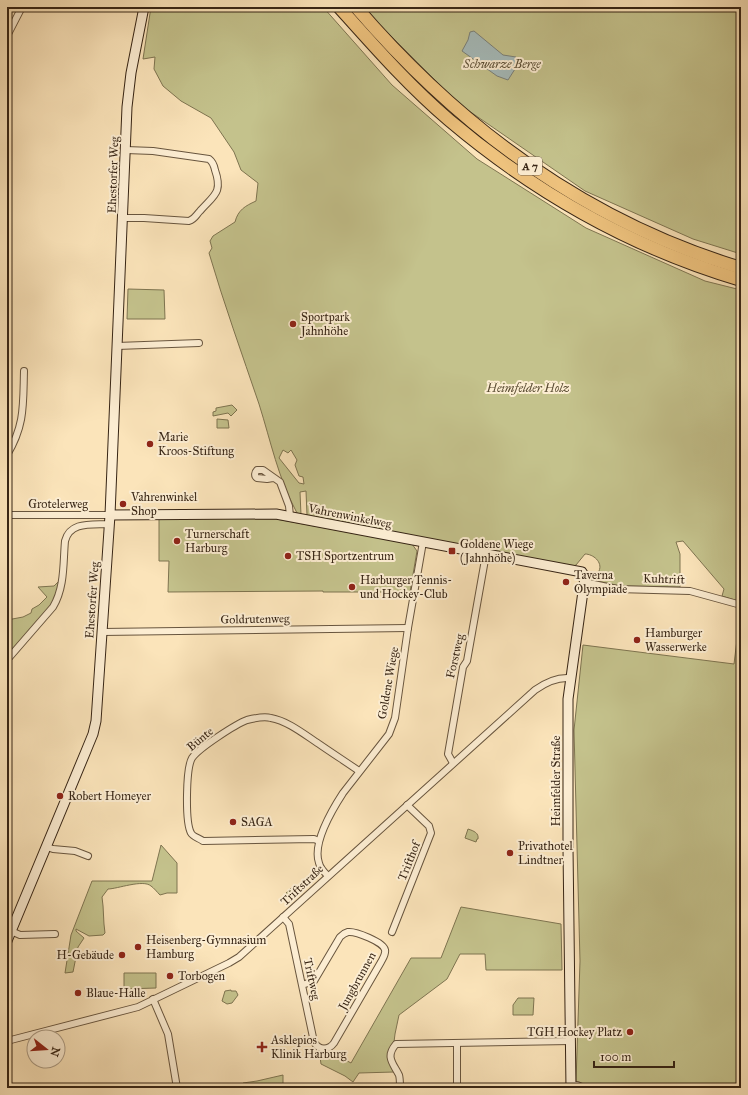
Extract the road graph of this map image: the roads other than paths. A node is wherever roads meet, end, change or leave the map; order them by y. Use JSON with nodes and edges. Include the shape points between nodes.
{"nodes":[{"id":1,"x":22,"y":7,"type":"edge"},
{"id":2,"x":144,"y":7,"type":"edge"},
{"id":3,"x":339,"y":7,"type":"edge"},
{"id":4,"x":356,"y":7,"type":"edge"},
{"id":5,"x":7,"y":36,"type":"edge"},
{"id":6,"x":126,"y":150,"type":"junction"},
{"id":7,"x":123,"y":218,"type":"junction"},
{"id":8,"x":741,"y":268,"type":"edge"},
{"id":9,"x":741,"y":280,"type":"edge"},
{"id":10,"x":199,"y":343,"type":"dead end"},
{"id":11,"x":117,"y":346,"type":"junction"},
{"id":12,"x":24,"y":371,"type":"dead end"},
{"id":13,"x":7,"y":455,"type":"edge"},
{"id":14,"x":273,"y":478,"type":"dead end"},
{"id":15,"x":7,"y":515,"type":"edge"},
{"id":16,"x":290,"y":516,"type":"junction"},
{"id":17,"x":110,"y":520,"type":"junction"},
{"id":18,"x":423,"y":542,"type":"junction"},
{"id":19,"x":486,"y":554,"type":"junction"},
{"id":20,"x":582,"y":572,"type":"joint"},
{"id":21,"x":584,"y":582,"type":"junction"},
{"id":22,"x":741,"y":605,"type":"edge"},
{"id":23,"x":408,"y":628,"type":"junction"},
{"id":24,"x":102,"y":632,"type":"junction"},
{"id":25,"x":7,"y":660,"type":"edge"},
{"id":26,"x":570,"y":678,"type":"junction"},
{"id":27,"x":453,"y":763,"type":"junction"},
{"id":28,"x":359,"y":771,"type":"junction"},
{"id":29,"x":407,"y":805,"type":"junction"},
{"id":30,"x":319,"y":841,"type":"junction"},
{"id":31,"x":47,"y":847,"type":"junction"},
{"id":32,"x":88,"y":856,"type":"dead end"},
{"id":33,"x":328,"y":876,"type":"junction"},
{"id":34,"x":283,"y":917,"type":"junction"},
{"id":35,"x":11,"y":931,"type":"junction"},
{"id":36,"x":392,"y":932,"type":"dead end"},
{"id":37,"x":55,"y":934,"type":"dead end"},
{"id":38,"x":7,"y":941,"type":"edge"},
{"id":39,"x":302,"y":985,"type":"junction"},
{"id":40,"x":154,"y":999,"type":"junction"},
{"id":41,"x":7,"y":1041,"type":"edge"},
{"id":42,"x":571,"y":1041,"type":"junction"},
{"id":43,"x":457,"y":1044,"type":"junction"},
{"id":44,"x":317,"y":1046,"type":"joint"},
{"id":45,"x":571,"y":1086,"type":"edge"},
{"id":46,"x":177,"y":1088,"type":"edge"},
{"id":47,"x":400,"y":1088,"type":"edge"},
{"id":48,"x":457,"y":1088,"type":"edge"},
{"id":49,"x":584,"y":1088,"type":"edge"}],
"edges":[{"from":1,"to":5,"type":"street"},
{"from":2,"to":6,"type":"street","name":"Ehestorfer Weg","via":[[130,81]]},
{"from":3,"to":9,"type":"highway","number":"A 7","via":[[402,75],[448,119],[508,166],[558,198],[629,237],[676,258]]},
{"from":4,"to":8,"type":"highway","number":"A 7","via":[[456,109],[514,156],[611,214],[682,247]]},
{"from":6,"to":7,"type":"street","name":"Ehestorfer Weg"},
{"from":6,"to":7,"type":"street","via":[[209,159],[218,183],[213,198],[189,222]]},
{"from":7,"to":11,"type":"street","name":"Ehestorfer Weg"},
{"from":10,"to":11,"type":"street"},
{"from":11,"to":17,"type":"street","name":"Ehestorfer Weg"},
{"from":12,"to":13,"type":"street","via":[[21,424]]},
{"from":14,"to":16,"type":"street","via":[[280,482],[286,494]]},
{"from":15,"to":17,"type":"street","name":"Grotelerweg"},
{"from":16,"to":17,"type":"street","name":"Vahrenwinkelweg","via":[[276,514]]},
{"from":16,"to":18,"type":"street","name":"Vahrenwinkelweg"},
{"from":17,"to":24,"type":"street","name":"Ehestorfer Weg"},
{"from":17,"to":25,"type":"street","via":[[81,525],[67,534],[62,588],[58,599]]},
{"from":18,"to":19,"type":"street","name":"Vahrenwinkelweg"},
{"from":18,"to":23,"type":"street","name":"Goldene Wiege"},
{"from":19,"to":20,"type":"street","name":"Vahrenwinkelweg"},
{"from":19,"to":27,"type":"street","name":"Forstweg","via":[[448,754]]},
{"from":20,"to":21,"type":"street","name":"Heimfelder Straße","via":[[585,575]]},
{"from":21,"to":22,"type":"street","name":"Kuhtrift","via":[[617,589],[690,591]]},
{"from":21,"to":26,"type":"street","name":"Heimfelder Straße"},
{"from":23,"to":24,"type":"street","name":"Goldrutenweg"},
{"from":23,"to":28,"type":"street","name":"Goldene Wiege","via":[[395,718],[390,734]]},
{"from":24,"to":31,"type":"street","name":"Ehestorfer Weg","via":[[93,734]]},
{"from":26,"to":27,"type":"street","name":"Triftstraße","via":[[558,678],[535,690]]},
{"from":26,"to":42,"type":"street","name":"Heimfelder Straße","via":[[568,805]]},
{"from":27,"to":29,"type":"street","name":"Triftstraße"},
{"from":28,"to":30,"type":"street","name":"Goldene Wiege","via":[[337,802]]},
{"from":28,"to":30,"type":"street","name":"Bünte","via":[[281,720],[271,718],[246,720],[214,740],[192,758],[187,782],[188,821],[192,835],[203,841]]},
{"from":29,"to":33,"type":"street","name":"Triftstraße"},
{"from":29,"to":36,"type":"street","name":"Trifthof","via":[[429,826],[431,834]]},
{"from":30,"to":33,"type":"street","name":"Goldene Wiege","via":[[318,862]]},
{"from":31,"to":32,"type":"street","via":[[75,851]]},
{"from":31,"to":35,"type":"street","name":"Ehestorfer Weg"},
{"from":33,"to":34,"type":"street","name":"Triftstraße"},
{"from":34,"to":39,"type":"street","name":"Triftweg","via":[[289,924]]},
{"from":34,"to":40,"type":"street","name":"Triftstraße","via":[[239,957]]},
{"from":35,"to":37,"type":"street","via":[[20,935]]},
{"from":35,"to":38,"type":"street","name":"Ehestorfer Weg"},
{"from":39,"to":44,"type":"street","name":"Triftweg"},
{"from":39,"to":44,"type":"street","name":"Jungbrunnen","via":[[314,981],[340,937],[345,933],[377,941],[385,949],[381,962],[334,1043],[324,1049]]},
{"from":40,"to":41,"type":"street","name":"Triftstraße","via":[[104,1016]]},
{"from":40,"to":46,"type":"street","via":[[168,1034]]},
{"from":42,"to":43,"type":"street"},
{"from":42,"to":45,"type":"street","name":"Heimfelder Straße"},
{"from":43,"to":47,"type":"street","via":[[396,1044],[391,1057],[399,1076]]},
{"from":43,"to":48,"type":"street"},
{"from":45,"to":49,"type":"street"}]}
